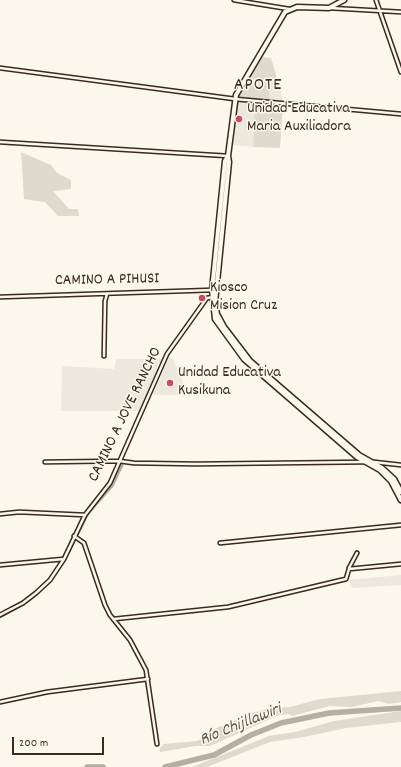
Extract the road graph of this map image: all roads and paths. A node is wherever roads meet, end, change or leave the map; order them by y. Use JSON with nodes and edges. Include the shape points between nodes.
{"nodes":[{"id":1,"x":234,"y":0,"type":"edge"},
{"id":2,"x":344,"y":0,"type":"edge"},
{"id":3,"x":376,"y":0,"type":"edge"},
{"id":4,"x":329,"y":8,"type":"junction"},
{"id":5,"x":289,"y":9,"type":"junction"},
{"id":6,"x":379,"y":11,"type":"junction"},
{"id":7,"x":401,"y":12,"type":"edge"},
{"id":8,"x":0,"y":68,"type":"edge"},
{"id":9,"x":401,"y":72,"type":"edge"},
{"id":10,"x":235,"y":99,"type":"junction"},
{"id":11,"x":401,"y":114,"type":"edge"},
{"id":12,"x":0,"y":142,"type":"edge"},
{"id":13,"x":228,"y":156,"type":"junction"},
{"id":14,"x":213,"y":290,"type":"junction"},
{"id":15,"x":107,"y":294,"type":"junction"},
{"id":16,"x":0,"y":296,"type":"edge"},
{"id":17,"x":213,"y":297,"type":"junction"},
{"id":18,"x":104,"y":356,"type":"dead end"},
{"id":19,"x":119,"y":461,"type":"junction"},
{"id":20,"x":46,"y":462,"type":"dead end"},
{"id":21,"x":364,"y":462,"type":"junction"},
{"id":22,"x":370,"y":462,"type":"junction"},
{"id":23,"x":401,"y":465,"type":"edge"},
{"id":24,"x":401,"y":492,"type":"edge"},
{"id":25,"x":401,"y":500,"type":"edge"},
{"id":26,"x":0,"y":514,"type":"edge"},
{"id":27,"x":85,"y":515,"type":"junction"},
{"id":28,"x":401,"y":525,"type":"edge"},
{"id":29,"x":74,"y":536,"type":"junction"},
{"id":30,"x":220,"y":543,"type":"dead end"},
{"id":31,"x":358,"y":553,"type":"dead end"},
{"id":32,"x":64,"y":559,"type":"junction"},
{"id":33,"x":401,"y":564,"type":"edge"},
{"id":34,"x":0,"y":565,"type":"edge"},
{"id":35,"x":349,"y":569,"type":"junction"},
{"id":36,"x":0,"y":615,"type":"edge"},
{"id":37,"x":114,"y":619,"type":"junction"},
{"id":38,"x":148,"y":679,"type":"junction"},
{"id":39,"x":0,"y":702,"type":"edge"},
{"id":40,"x":157,"y":744,"type":"dead end"}],
"edges":[{"from":1,"to":5,"type":"street"},
{"from":2,"to":4,"type":"main road"},
{"from":3,"to":6,"type":"street"},
{"from":4,"to":5,"type":"main road"},
{"from":4,"to":6,"type":"street"},
{"from":5,"to":10,"type":"main road","via":[[283,15]]},
{"from":6,"to":7,"type":"street"},
{"from":6,"to":9,"type":"street"},
{"from":8,"to":10,"type":"street"},
{"from":10,"to":11,"type":"street"},
{"from":10,"to":13,"type":"main road"},
{"from":12,"to":13,"type":"street"},
{"from":13,"to":14,"type":"main road","via":[[225,161]]},
{"from":14,"to":15,"type":"street","name":"CAMINO A PIHUSI"},
{"from":14,"to":17,"type":"main road"},
{"from":15,"to":16,"type":"street","name":"CAMINO A PIHUSI"},
{"from":15,"to":18,"type":"street"},
{"from":17,"to":19,"type":"street","name":"CAMINO A JOVE RANCHO","via":[[207,298],[167,354]]},
{"from":17,"to":21,"type":"main road","via":[[215,319],[244,359]]},
{"from":17,"to":22,"type":"main road","via":[[220,321],[246,356]]},
{"from":19,"to":20,"type":"street"},
{"from":19,"to":21,"type":"street","via":[[196,464]]},
{"from":19,"to":27,"type":"street","name":"CAMINO A JOVE RANCHO","via":[[110,484]]},
{"from":21,"to":22,"type":"street"},
{"from":21,"to":25,"type":"main road","via":[[380,470],[391,481]]},
{"from":22,"to":23,"type":"street"},
{"from":22,"to":24,"type":"main road","via":[[382,468],[394,479]]},
{"from":26,"to":27,"type":"street","via":[[19,512]]},
{"from":27,"to":29,"type":"street","name":"CAMINO A JOVE RANCHO"},
{"from":28,"to":30,"type":"street"},
{"from":29,"to":32,"type":"street","name":"CAMINO A JOVE RANCHO"},
{"from":29,"to":37,"type":"street","via":[[84,543],[105,605]]},
{"from":31,"to":35,"type":"street"},
{"from":32,"to":34,"type":"street"},
{"from":32,"to":36,"type":"street","name":"CAMINO A JOVE RANCHO","via":[[50,580],[36,593]]},
{"from":33,"to":35,"type":"street"},
{"from":35,"to":37,"type":"street","via":[[346,579],[228,607]]},
{"from":37,"to":38,"type":"street","via":[[130,640]]},
{"from":38,"to":39,"type":"street","via":[[47,692]]},
{"from":38,"to":40,"type":"street"}]}
